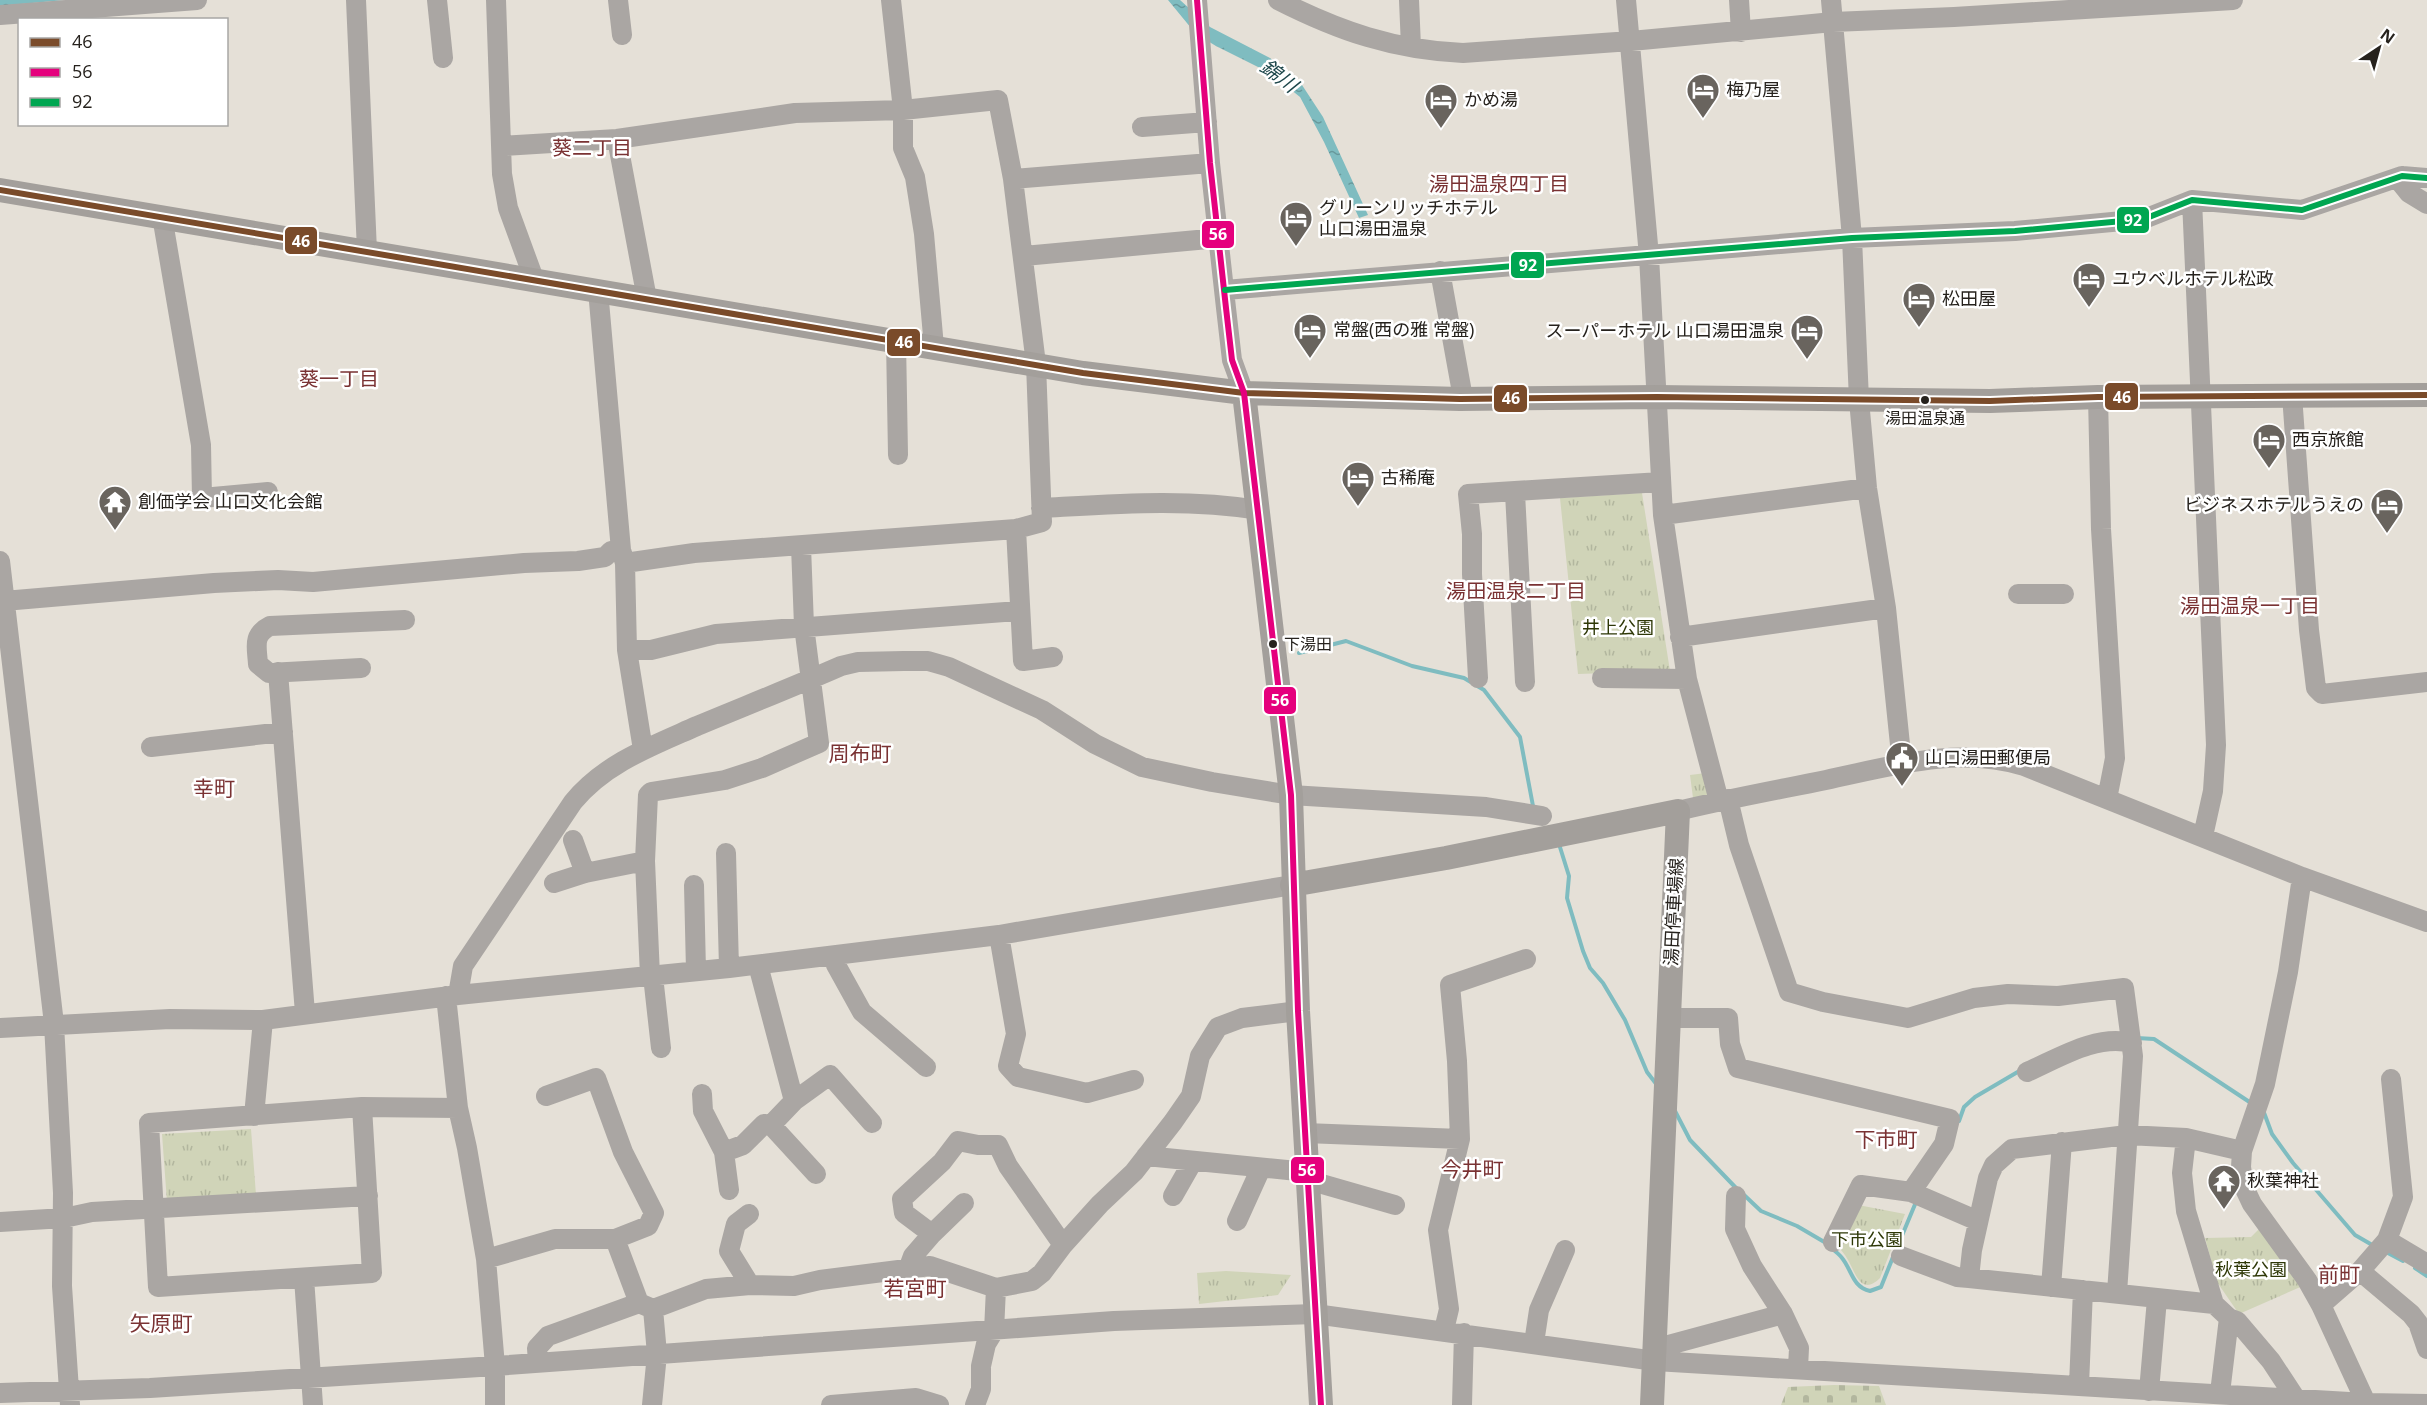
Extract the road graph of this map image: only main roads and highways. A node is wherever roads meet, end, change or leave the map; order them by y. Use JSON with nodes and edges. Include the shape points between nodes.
{"nodes":[{"id":1,"x":0,"y":190,"type":"edge"},
{"id":2,"x":1244,"y":393,"type":"junction"},
{"id":3,"x":2427,"y":395,"type":"edge"},
{"id":4,"x":1292,"y":885,"type":"junction"},
{"id":5,"x":1321,"y":1405,"type":"edge"},
{"id":6,"x":1652,"y":1405,"type":"edge"}],
"edges":[{"from":1,"to":2,"type":"main road","via":[[1123,379]]},
{"from":2,"to":3,"type":"main road","via":[[1990,401]]},
{"from":2,"to":4,"type":"main road","via":[[1291,795]]},
{"from":4,"to":5,"type":"main road"},
{"from":4,"to":6,"type":"main road","name":"湯田停車場線","via":[[1446,858],[1548,829],[1678,812]]}]}
